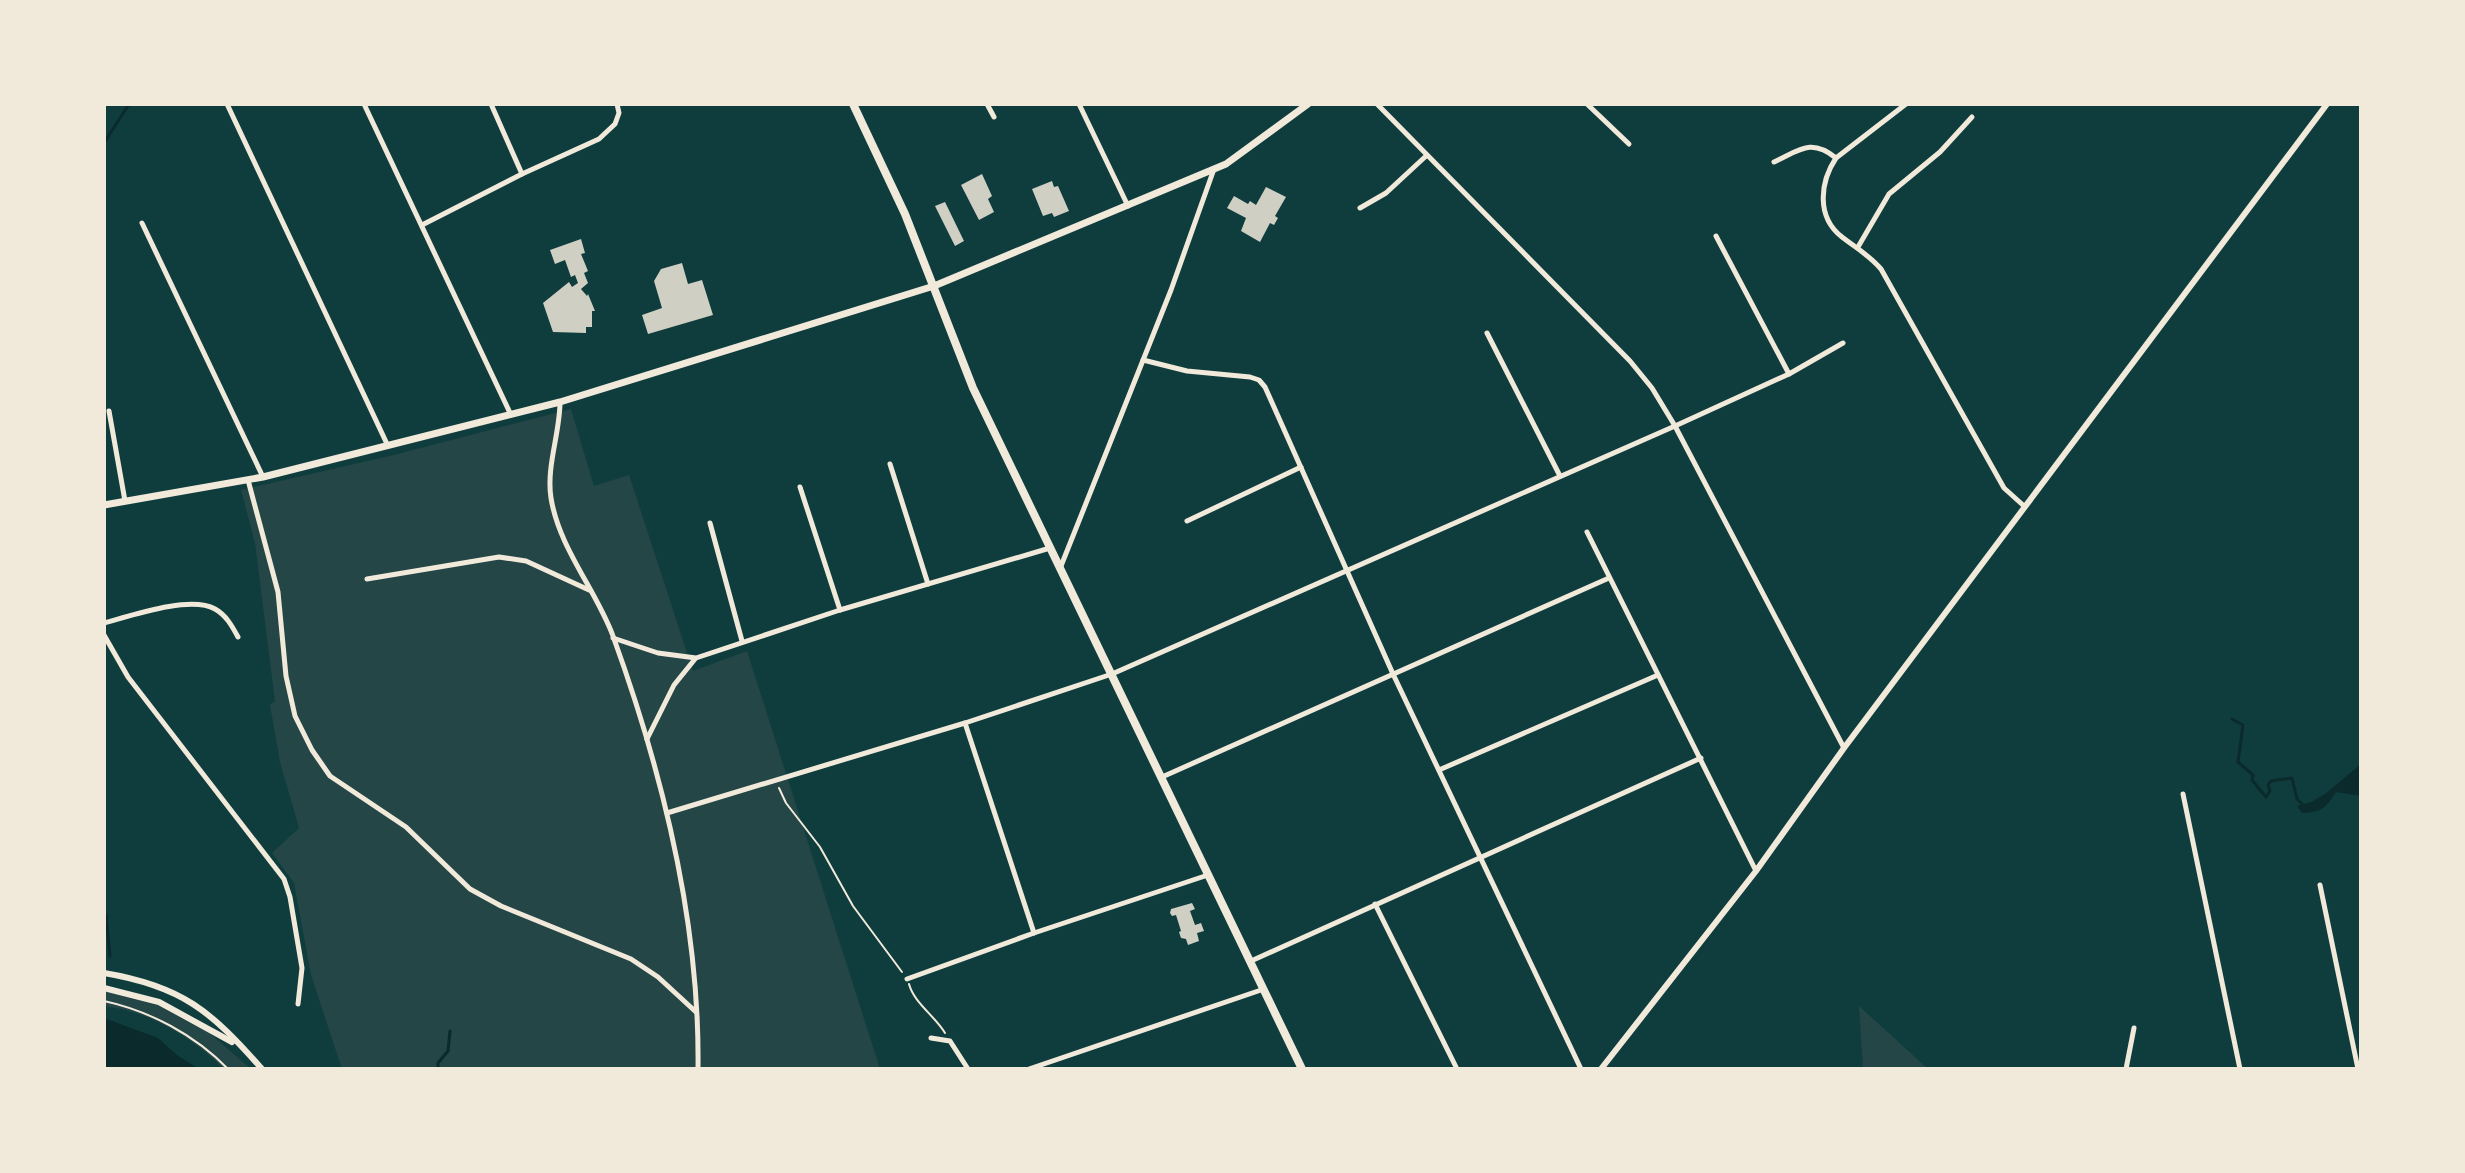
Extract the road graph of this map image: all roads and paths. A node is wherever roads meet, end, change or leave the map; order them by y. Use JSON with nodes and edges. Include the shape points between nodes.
{"nodes":[{"id":1,"x":227,"y":104,"type":"edge"},
{"id":2,"x":364,"y":104,"type":"edge"},
{"id":3,"x":491,"y":104,"type":"edge"},
{"id":4,"x":617,"y":104,"type":"edge"},
{"id":5,"x":853,"y":104,"type":"edge"},
{"id":6,"x":987,"y":104,"type":"edge"},
{"id":7,"x":1079,"y":104,"type":"edge"},
{"id":8,"x":1308,"y":104,"type":"edge"},
{"id":9,"x":1377,"y":104,"type":"edge"},
{"id":10,"x":1587,"y":104,"type":"edge"},
{"id":11,"x":1906,"y":104,"type":"edge"},
{"id":12,"x":2327,"y":104,"type":"edge"},
{"id":13,"x":994,"y":117,"type":"dead end"},
{"id":14,"x":1972,"y":117,"type":"dead end"},
{"id":15,"x":1629,"y":144,"type":"dead end"},
{"id":16,"x":1426,"y":156,"type":"junction"},
{"id":17,"x":1836,"y":158,"type":"junction"},
{"id":18,"x":1774,"y":162,"type":"dead end"},
{"id":19,"x":1214,"y":169,"type":"junction"},
{"id":20,"x":522,"y":174,"type":"junction"},
{"id":21,"x":1128,"y":206,"type":"junction"},
{"id":22,"x":1360,"y":208,"type":"dead end"},
{"id":23,"x":142,"y":223,"type":"dead end"},
{"id":24,"x":422,"y":225,"type":"junction"},
{"id":25,"x":1716,"y":236,"type":"dead end"},
{"id":26,"x":1858,"y":247,"type":"junction"},
{"id":27,"x":934,"y":286,"type":"junction"},
{"id":28,"x":1487,"y":333,"type":"dead end"},
{"id":29,"x":1843,"y":343,"type":"dead end"},
{"id":30,"x":1143,"y":360,"type":"junction"},
{"id":31,"x":1789,"y":374,"type":"junction"},
{"id":32,"x":560,"y":402,"type":"junction"},
{"id":33,"x":109,"y":411,"type":"dead end"},
{"id":34,"x":511,"y":415,"type":"junction"},
{"id":35,"x":1675,"y":426,"type":"junction"},
{"id":36,"x":389,"y":447,"type":"junction"},
{"id":37,"x":890,"y":464,"type":"dead end"},
{"id":38,"x":1301,"y":467,"type":"junction"},
{"id":39,"x":1560,"y":476,"type":"junction"},
{"id":40,"x":263,"y":477,"type":"junction"},
{"id":41,"x":248,"y":480,"type":"junction"},
{"id":42,"x":800,"y":487,"type":"dead end"},
{"id":43,"x":125,"y":501,"type":"junction"},
{"id":44,"x":104,"y":505,"type":"edge"},
{"id":45,"x":2024,"y":506,"type":"junction"},
{"id":46,"x":1187,"y":521,"type":"dead end"},
{"id":47,"x":710,"y":523,"type":"dead end"},
{"id":48,"x":1587,"y":532,"type":"dead end"},
{"id":49,"x":1051,"y":548,"type":"junction"},
{"id":50,"x":1060,"y":567,"type":"junction"},
{"id":51,"x":1348,"y":570,"type":"junction"},
{"id":52,"x":1609,"y":578,"type":"junction"},
{"id":53,"x":367,"y":579,"type":"dead end"},
{"id":54,"x":928,"y":584,"type":"junction"},
{"id":55,"x":590,"y":590,"type":"junction"},
{"id":56,"x":840,"y":610,"type":"junction"},
{"id":57,"x":104,"y":623,"type":"edge"},
{"id":58,"x":104,"y":635,"type":"edge"},
{"id":59,"x":238,"y":637,"type":"dead end"},
{"id":60,"x":613,"y":638,"type":"junction"},
{"id":61,"x":742,"y":641,"type":"junction"},
{"id":62,"x":696,"y":658,"type":"junction"},
{"id":63,"x":1112,"y":674,"type":"junction"},
{"id":64,"x":1393,"y":674,"type":"junction"},
{"id":65,"x":1658,"y":675,"type":"junction"},
{"id":66,"x":965,"y":723,"type":"junction"},
{"id":67,"x":647,"y":740,"type":"junction"},
{"id":68,"x":1844,"y":748,"type":"junction"},
{"id":69,"x":1701,"y":758,"type":"junction"},
{"id":70,"x":1439,"y":770,"type":"junction"},
{"id":71,"x":1161,"y":778,"type":"junction"},
{"id":72,"x":776,"y":781,"type":"junction"},
{"id":73,"x":2183,"y":794,"type":"dead end"},
{"id":74,"x":667,"y":813,"type":"junction"},
{"id":75,"x":1481,"y":859,"type":"junction"},
{"id":76,"x":1756,"y":871,"type":"junction"},
{"id":77,"x":1209,"y":875,"type":"junction"},
{"id":78,"x":2320,"y":885,"type":"dead end"},
{"id":79,"x":1375,"y":904,"type":"junction"},
{"id":80,"x":1034,"y":933,"type":"junction"},
{"id":81,"x":1251,"y":961,"type":"junction"},
{"id":82,"x":104,"y":973,"type":"edge"},
{"id":83,"x":907,"y":979,"type":"junction"},
{"id":84,"x":104,"y":988,"type":"edge"},
{"id":85,"x":1264,"y":989,"type":"junction"},
{"id":86,"x":104,"y":1001,"type":"edge"},
{"id":87,"x":298,"y":1004,"type":"dead end"},
{"id":88,"x":696,"y":1012,"type":"junction"},
{"id":89,"x":2134,"y":1028,"type":"dead end"},
{"id":90,"x":931,"y":1038,"type":"dead end"},
{"id":91,"x":950,"y":1041,"type":"junction"},
{"id":92,"x":241,"y":1047,"type":"junction"},
{"id":93,"x":228,"y":1069,"type":"edge"},
{"id":94,"x":262,"y":1069,"type":"edge"},
{"id":95,"x":698,"y":1069,"type":"edge"},
{"id":96,"x":968,"y":1069,"type":"edge"},
{"id":97,"x":1029,"y":1069,"type":"edge"},
{"id":98,"x":1302,"y":1069,"type":"edge"},
{"id":99,"x":1457,"y":1069,"type":"edge"},
{"id":100,"x":1581,"y":1069,"type":"edge"},
{"id":101,"x":1601,"y":1069,"type":"edge"},
{"id":102,"x":2126,"y":1069,"type":"edge"},
{"id":103,"x":2240,"y":1069,"type":"edge"},
{"id":104,"x":2358,"y":1069,"type":"edge"}],
"edges":[{"from":1,"to":36,"type":"street"},
{"from":2,"to":24,"type":"street"},
{"from":3,"to":20,"type":"street"},
{"from":4,"to":20,"type":"street","via":[[619,113],[608,133]]},
{"from":5,"to":27,"type":"main road"},
{"from":6,"to":13,"type":"street"},
{"from":7,"to":21,"type":"street"},
{"from":8,"to":19,"type":"main road"},
{"from":9,"to":16,"type":"street"},
{"from":10,"to":15,"type":"street"},
{"from":11,"to":17,"type":"street"},
{"from":12,"to":45,"type":"street"},
{"from":14,"to":26,"type":"street","via":[[1889,194]]},
{"from":16,"to":22,"type":"street","via":[[1386,193]]},
{"from":16,"to":35,"type":"street","via":[[1630,361]]},
{"from":17,"to":18,"type":"street","via":[[1811,145]]},
{"from":17,"to":26,"type":"street","via":[[1826,178],[1823,204],[1833,228]]},
{"from":19,"to":21,"type":"main road"},
{"from":19,"to":30,"type":"street"},
{"from":20,"to":24,"type":"street"},
{"from":21,"to":27,"type":"main road"},
{"from":23,"to":40,"type":"street"},
{"from":24,"to":34,"type":"street"},
{"from":25,"to":31,"type":"street"},
{"from":26,"to":45,"type":"street","via":[[1889,282],[2004,488]]},
{"from":27,"to":32,"type":"main road"},
{"from":27,"to":49,"type":"main road","via":[[973,388]]},
{"from":28,"to":39,"type":"street"},
{"from":29,"to":31,"type":"street"},
{"from":30,"to":38,"type":"street","via":[[1259,380]]},
{"from":30,"to":50,"type":"street"},
{"from":31,"to":35,"type":"street"},
{"from":32,"to":34,"type":"main road"},
{"from":32,"to":55,"type":"street","via":[[551,498]]},
{"from":33,"to":43,"type":"street"},
{"from":34,"to":36,"type":"main road"},
{"from":35,"to":39,"type":"street"},
{"from":35,"to":68,"type":"street"},
{"from":36,"to":40,"type":"main road"},
{"from":37,"to":54,"type":"street"},
{"from":38,"to":46,"type":"street"},
{"from":38,"to":51,"type":"street"},
{"from":39,"to":51,"type":"street"},
{"from":40,"to":41,"type":"main road"},
{"from":41,"to":43,"type":"main road"},
{"from":41,"to":88,"type":"street","via":[[278,592],[295,716],[330,776],[406,827],[470,889],[631,959]]},
{"from":42,"to":56,"type":"street"},
{"from":43,"to":44,"type":"main road"},
{"from":45,"to":68,"type":"street"},
{"from":47,"to":61,"type":"street"},
{"from":48,"to":52,"type":"street"},
{"from":49,"to":50,"type":"main road"},
{"from":49,"to":54,"type":"street"},
{"from":50,"to":63,"type":"main road"},
{"from":51,"to":63,"type":"street"},
{"from":51,"to":64,"type":"street"},
{"from":52,"to":64,"type":"street"},
{"from":52,"to":65,"type":"street"},
{"from":53,"to":55,"type":"street","via":[[499,557],[526,561]]},
{"from":54,"to":56,"type":"street"},
{"from":55,"to":60,"type":"street"},
{"from":56,"to":61,"type":"street"},
{"from":57,"to":59,"type":"street","via":[[198,604],[229,620]]},
{"from":58,"to":87,"type":"street","via":[[128,677],[284,879],[302,968]]},
{"from":60,"to":62,"type":"street","via":[[658,653]]},
{"from":60,"to":67,"type":"street"},
{"from":61,"to":62,"type":"street"},
{"from":62,"to":67,"type":"street","via":[[674,685]]},
{"from":63,"to":66,"type":"street"},
{"from":63,"to":71,"type":"main road"},
{"from":64,"to":70,"type":"street"},
{"from":64,"to":71,"type":"street"},
{"from":65,"to":69,"type":"street"},
{"from":65,"to":70,"type":"street"},
{"from":66,"to":72,"type":"street"},
{"from":66,"to":80,"type":"street"},
{"from":67,"to":74,"type":"street"},
{"from":68,"to":76,"type":"street"},
{"from":69,"to":75,"type":"street"},
{"from":69,"to":76,"type":"street"},
{"from":70,"to":75,"type":"street"},
{"from":71,"to":77,"type":"main road"},
{"from":72,"to":74,"type":"street"},
{"from":72,"to":83,"type":"path","via":[[853,906]]},
{"from":73,"to":103,"type":"street"},
{"from":74,"to":88,"type":"street","via":[[688,926]]},
{"from":75,"to":79,"type":"street"},
{"from":75,"to":100,"type":"street"},
{"from":76,"to":101,"type":"street"},
{"from":77,"to":80,"type":"street"},
{"from":77,"to":81,"type":"main road"},
{"from":78,"to":104,"type":"street"},
{"from":79,"to":81,"type":"street"},
{"from":79,"to":99,"type":"street"},
{"from":80,"to":83,"type":"street"},
{"from":81,"to":85,"type":"main road"},
{"from":82,"to":92,"type":"street","via":[[157,985],[188,999]]},
{"from":83,"to":91,"type":"path","via":[[912,994]]},
{"from":84,"to":92,"type":"street","via":[[159,1002]]},
{"from":85,"to":97,"type":"street"},
{"from":85,"to":98,"type":"main road"},
{"from":86,"to":93,"type":"path","via":[[168,1024]]},
{"from":88,"to":95,"type":"street"},
{"from":89,"to":102,"type":"street"},
{"from":90,"to":91,"type":"street"},
{"from":91,"to":96,"type":"street"},
{"from":92,"to":94,"type":"street"}]}
